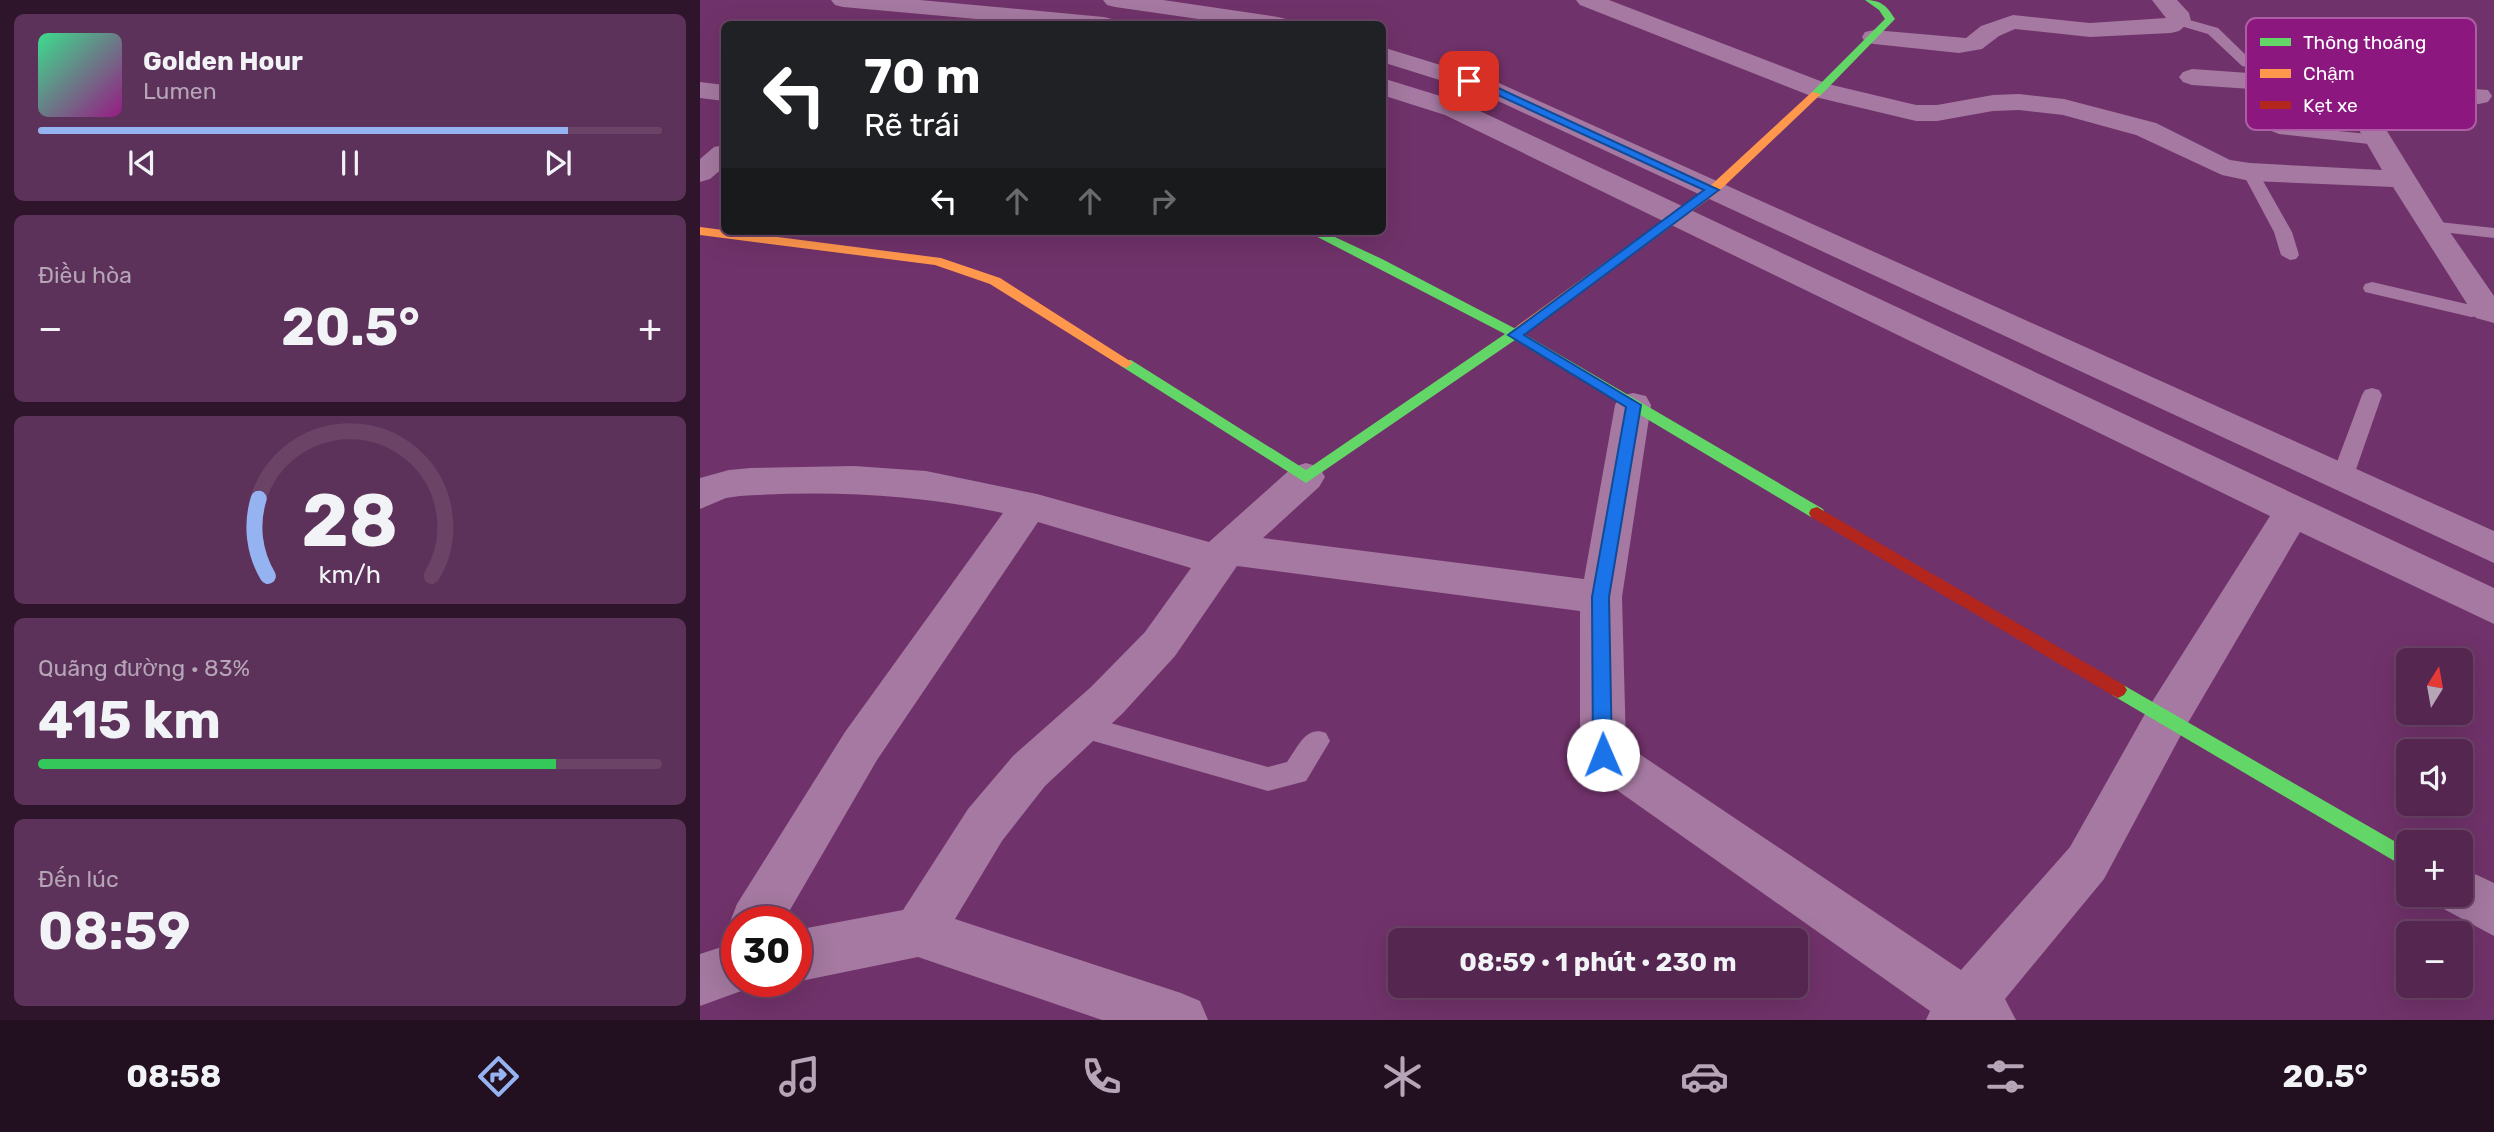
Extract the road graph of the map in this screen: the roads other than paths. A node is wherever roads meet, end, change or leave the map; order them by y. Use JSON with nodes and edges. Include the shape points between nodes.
{"nodes":[{"id":1,"x":843,"y":0,"type":"edge"},
{"id":2,"x":1115,"y":0,"type":"edge"},
{"id":3,"x":1588,"y":0,"type":"edge"},
{"id":4,"x":1870,"y":0,"type":"edge"},
{"id":5,"x":2164,"y":0,"type":"edge"},
{"id":6,"x":911,"y":6,"type":"junction"},
{"id":7,"x":1276,"y":18,"type":"edge"},
{"id":8,"x":892,"y":21,"type":"edge"},
{"id":9,"x":1072,"y":21,"type":"edge"},
{"id":10,"x":2179,"y":21,"type":"junction"},
{"id":11,"x":1874,"y":37,"type":"junction"},
{"id":12,"x":1386,"y":55,"type":"edge"},
{"id":13,"x":2246,"y":62,"type":"edge"},
{"id":14,"x":2192,"y":77,"type":"dead end"},
{"id":15,"x":2246,"y":81,"type":"edge"},
{"id":16,"x":1386,"y":87,"type":"edge"},
{"id":17,"x":700,"y":90,"type":"edge"},
{"id":18,"x":1820,"y":90,"type":"junction"},
{"id":19,"x":721,"y":93,"type":"edge"},
{"id":20,"x":2476,"y":96,"type":"edge"},
{"id":21,"x":2479,"y":96,"type":"dead end"},
{"id":22,"x":2282,"y":130,"type":"edge"},
{"id":23,"x":2372,"y":130,"type":"edge"},
{"id":24,"x":2378,"y":140,"type":"junction"},
{"id":25,"x":721,"y":156,"type":"edge"},
{"id":26,"x":2250,"y":172,"type":"junction"},
{"id":27,"x":700,"y":173,"type":"edge"},
{"id":28,"x":2401,"y":179,"type":"junction"},
{"id":29,"x":1713,"y":190,"type":"junction"},
{"id":30,"x":1679,"y":217,"type":"junction"},
{"id":31,"x":2430,"y":226,"type":"junction"},
{"id":32,"x":700,"y":231,"type":"edge"},
{"id":33,"x":2494,"y":233,"type":"edge"},
{"id":34,"x":721,"y":234,"type":"edge"},
{"id":35,"x":732,"y":235,"type":"edge"},
{"id":36,"x":1321,"y":235,"type":"edge"},
{"id":37,"x":2290,"y":255,"type":"dead end"},
{"id":38,"x":2372,"y":288,"type":"dead end"},
{"id":39,"x":2491,"y":312,"type":"edge"},
{"id":40,"x":1514,"y":335,"type":"junction"},
{"id":41,"x":2372,"y":395,"type":"dead end"},
{"id":42,"x":1633,"y":405,"type":"junction"},
{"id":43,"x":1306,"y":477,"type":"junction"},
{"id":44,"x":2342,"y":478,"type":"junction"},
{"id":45,"x":700,"y":495,"type":"edge"},
{"id":46,"x":1029,"y":506,"type":"junction"},
{"id":47,"x":2293,"y":511,"type":"junction"},
{"id":48,"x":2494,"y":548,"type":"edge"},
{"id":49,"x":1223,"y":555,"type":"junction"},
{"id":50,"x":1601,"y":597,"type":"junction"},
{"id":51,"x":2494,"y":607,"type":"edge"},
{"id":52,"x":2166,"y":719,"type":"junction"},
{"id":53,"x":1079,"y":726,"type":"junction"},
{"id":54,"x":1317,"y":741,"type":"dead end"},
{"id":55,"x":2396,"y":853,"type":"edge"},
{"id":56,"x":2473,"y":899,"type":"edge"},
{"id":57,"x":765,"y":906,"type":"edge"},
{"id":58,"x":2494,"y":911,"type":"edge"},
{"id":59,"x":918,"y":932,"type":"junction"},
{"id":60,"x":812,"y":953,"type":"edge"},
{"id":61,"x":1970,"y":1015,"type":"edge"},
{"id":62,"x":1181,"y":1020,"type":"edge"}],
"edges":[{"from":1,"to":6,"type":"street"},
{"from":2,"to":7,"type":"street"},
{"from":3,"to":18,"type":"street"},
{"from":4,"to":11,"type":"street","via":[[1884,8],[1890,19]]},
{"from":5,"to":10,"type":"street"},
{"from":6,"to":8,"type":"street"},
{"from":6,"to":9,"type":"street"},
{"from":10,"to":11,"type":"street","via":[[2171,26],[2129,30],[2013,22],[1973,44],[1959,46]]},
{"from":10,"to":13,"type":"lane","via":[[2213,31]]},
{"from":11,"to":18,"type":"street"},
{"from":12,"to":29,"type":"street","via":[[1490,88]]},
{"from":14,"to":15,"type":"street"},
{"from":16,"to":30,"type":"street","via":[[1454,109]]},
{"from":17,"to":19,"type":"street"},
{"from":18,"to":26,"type":"street","via":[[1916,113],[1993,103],[2064,107],[2147,128],[2222,167]]},
{"from":18,"to":29,"type":"street"},
{"from":20,"to":21,"type":"street"},
{"from":22,"to":24,"type":"lane"},
{"from":23,"to":24,"type":"street"},
{"from":24,"to":28,"type":"street"},
{"from":25,"to":27,"type":"street"},
{"from":26,"to":28,"type":"street"},
{"from":26,"to":37,"type":"lane","via":[[2283,232]]},
{"from":28,"to":31,"type":"street"},
{"from":29,"to":30,"type":"street"},
{"from":29,"to":44,"type":"street"},
{"from":30,"to":40,"type":"street"},
{"from":30,"to":47,"type":"street"},
{"from":31,"to":33,"type":"lane"},
{"from":31,"to":39,"type":"street"},
{"from":32,"to":34,"type":"street"},
{"from":35,"to":43,"type":"street","via":[[937,261],[995,281]]},
{"from":36,"to":40,"type":"street","via":[[1376,259]]},
{"from":38,"to":39,"type":"lane"},
{"from":40,"to":42,"type":"street"},
{"from":40,"to":43,"type":"street"},
{"from":41,"to":44,"type":"lane"},
{"from":42,"to":50,"type":"street"},
{"from":42,"to":52,"type":"street"},
{"from":43,"to":49,"type":"street"},
{"from":44,"to":48,"type":"street"},
{"from":45,"to":46,"type":"street","via":[[744,482],[844,480],[925,484]]},
{"from":46,"to":49,"type":"street"},
{"from":46,"to":57,"type":"street","via":[[861,746]]},
{"from":47,"to":51,"type":"street"},
{"from":47,"to":52,"type":"street"},
{"from":49,"to":50,"type":"street"},
{"from":49,"to":53,"type":"street","via":[[1160,644]]},
{"from":50,"to":61,"type":"street","via":[[1603,755]]},
{"from":52,"to":55,"type":"street"},
{"from":52,"to":61,"type":"street","via":[[2087,863]]},
{"from":53,"to":54,"type":"lane","via":[[1268,779],[1296,772]]},
{"from":53,"to":59,"type":"street","via":[[1029,771],[985,825]]},
{"from":56,"to":58,"type":"street"},
{"from":59,"to":60,"type":"street"},
{"from":59,"to":62,"type":"street"}]}
